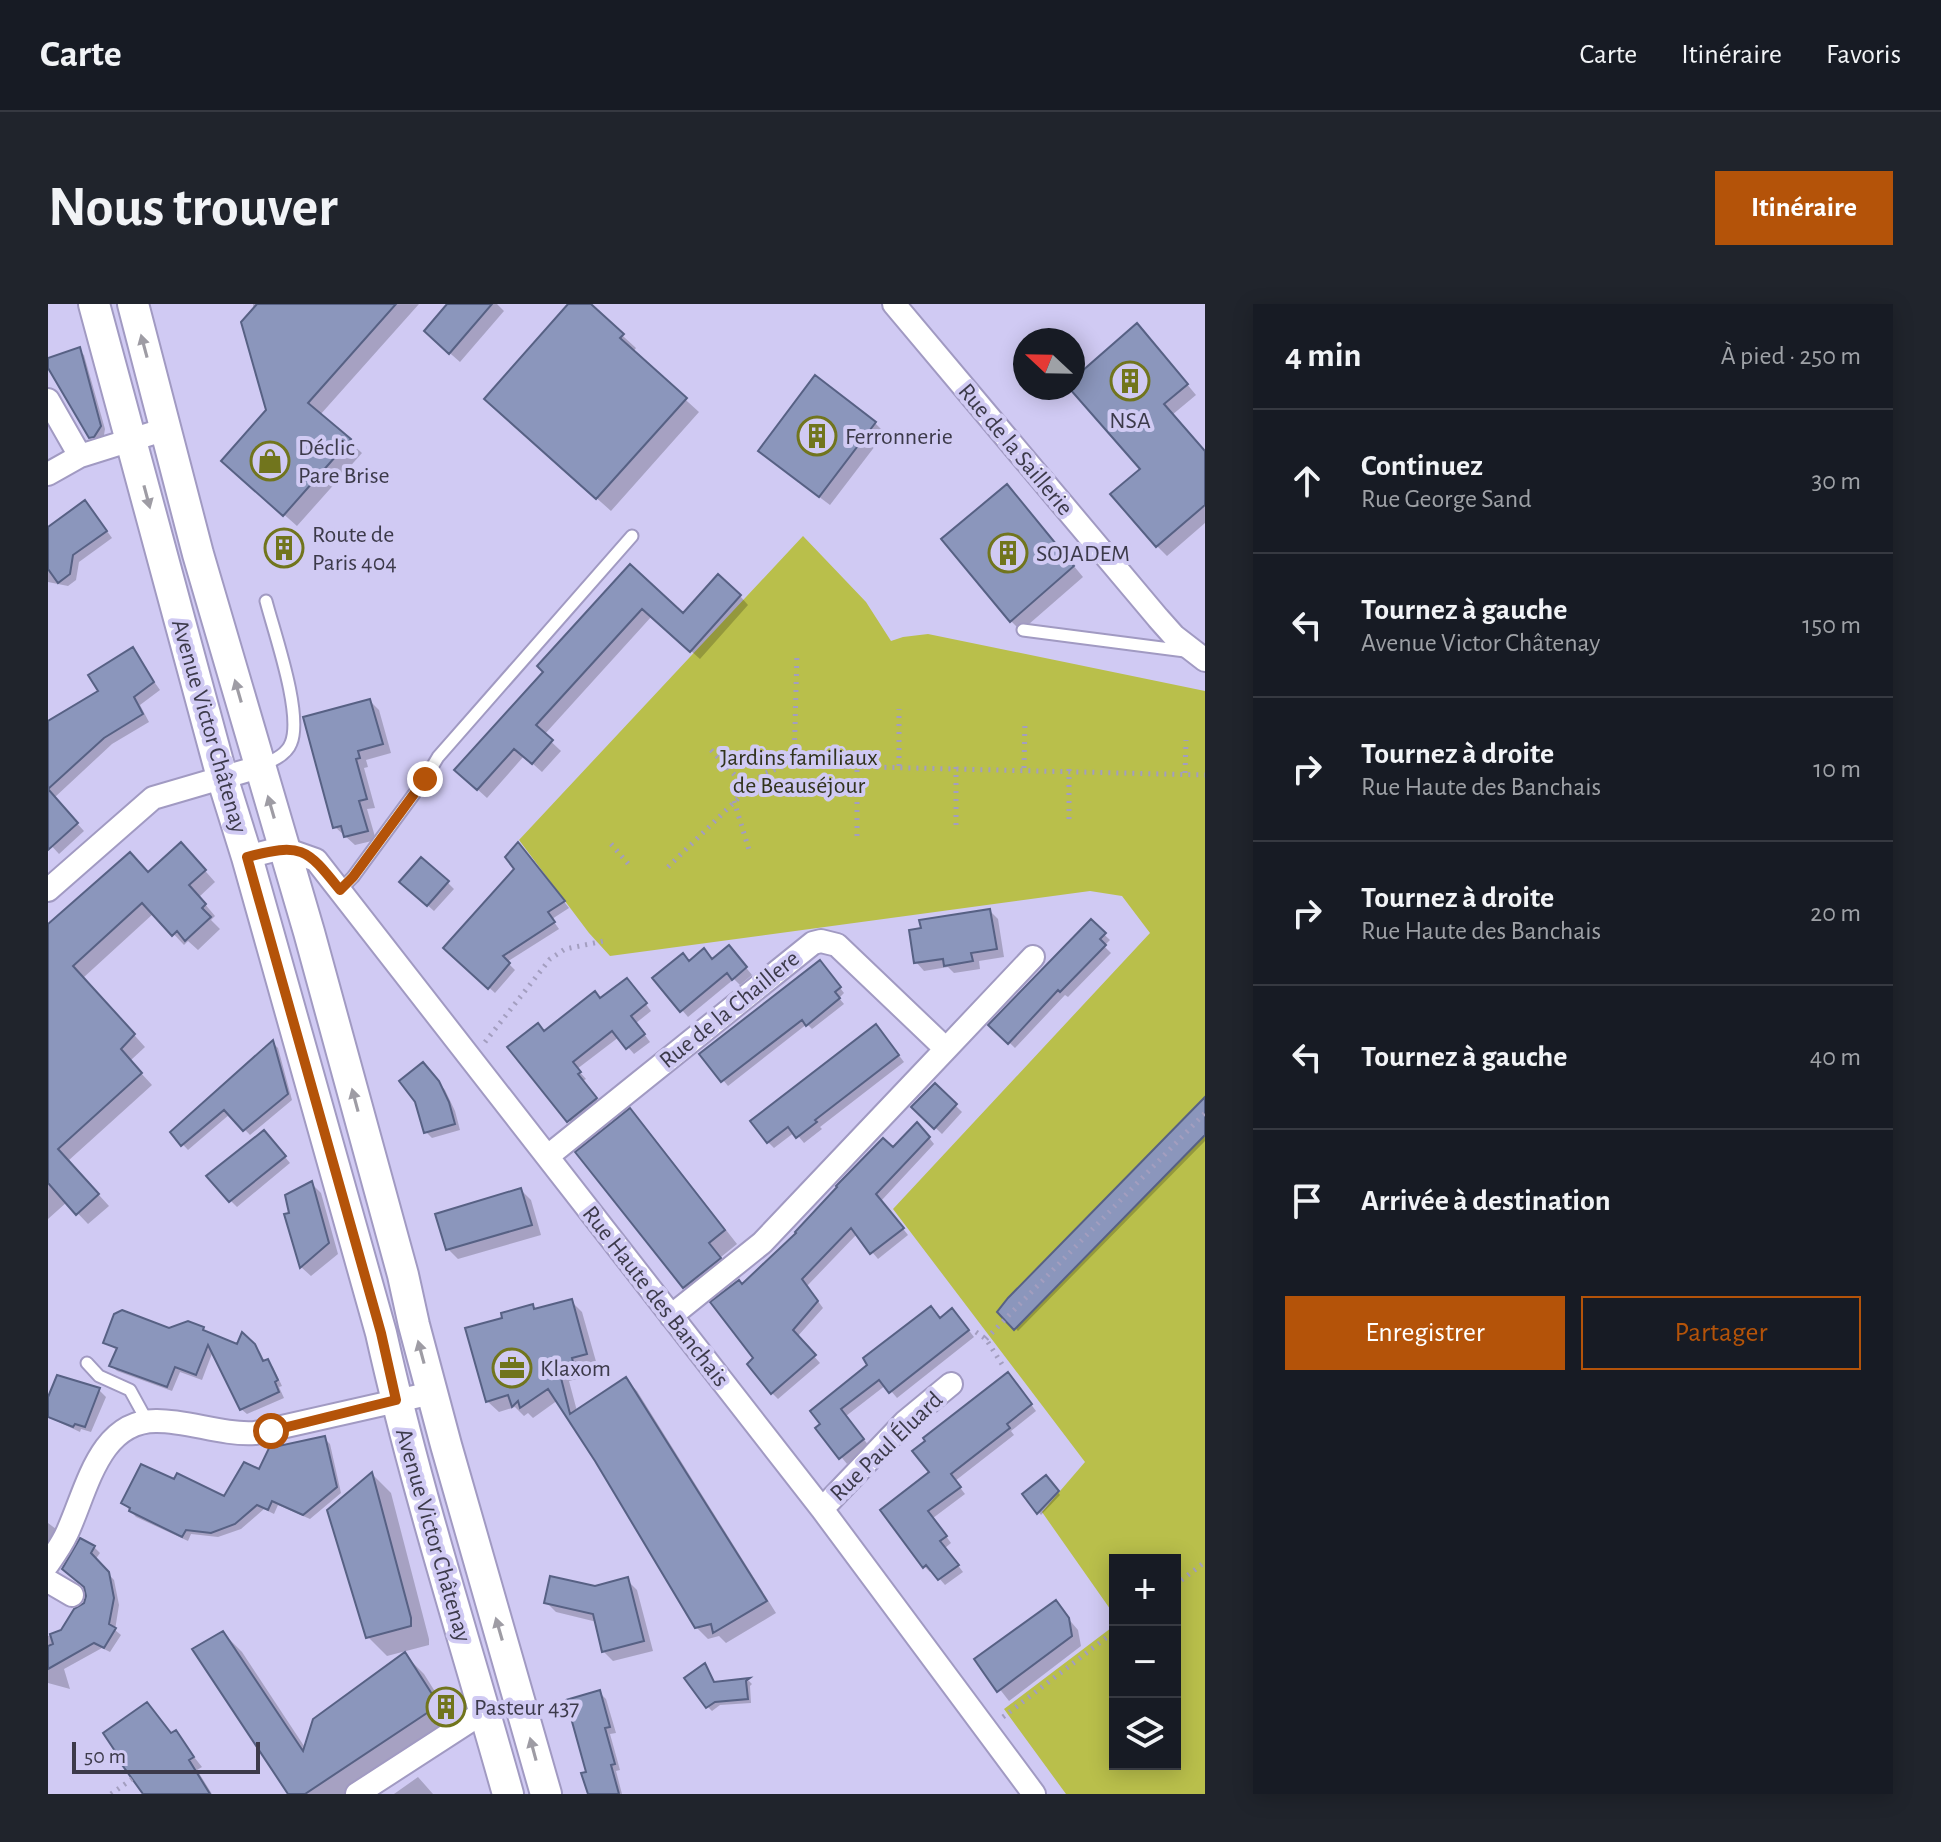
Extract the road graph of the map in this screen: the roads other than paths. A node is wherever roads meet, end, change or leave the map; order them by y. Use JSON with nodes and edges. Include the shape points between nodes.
{"nodes":[{"id":1,"x":894,"y":304,"type":"edge"},
{"id":2,"x":138,"y":306,"type":"edge"},
{"id":3,"x":96,"y":312,"type":"edge"},
{"id":4,"x":48,"y":400,"type":"edge"},
{"id":5,"x":166,"y":429,"type":"junction"},
{"id":6,"x":132,"y":440,"type":"junction"},
{"id":7,"x":80,"y":456,"type":"junction"},
{"id":8,"x":48,"y":474,"type":"edge"},
{"id":9,"x":632,"y":536,"type":"dead end"},
{"id":10,"x":266,"y":601,"type":"dead end"},
{"id":11,"x":1023,"y":630,"type":"dead end"},
{"id":12,"x":1199,"y":656,"type":"edge"},
{"id":13,"x":259,"y":767,"type":"junction"},
{"id":14,"x":222,"y":777,"type":"junction"},
{"id":15,"x":282,"y":848,"type":"junction"},
{"id":16,"x":247,"y":857,"type":"junction"},
{"id":17,"x":48,"y":890,"type":"edge"},
{"id":18,"x":340,"y":890,"type":"junction"},
{"id":19,"x":1033,"y":957,"type":"dead end"},
{"id":20,"x":946,"y":1049,"type":"junction"},
{"id":21,"x":548,"y":1156,"type":"junction"},
{"id":22,"x":671,"y":1316,"type":"junction"},
{"id":23,"x":87,"y":1363,"type":"dead end"},
{"id":24,"x":951,"y":1384,"type":"dead end"},
{"id":25,"x":432,"y":1393,"type":"junction"},
{"id":26,"x":396,"y":1400,"type":"junction"},
{"id":27,"x":147,"y":1421,"type":"junction"},
{"id":28,"x":822,"y":1509,"type":"junction"},
{"id":29,"x":48,"y":1564,"type":"edge"},
{"id":30,"x":48,"y":1581,"type":"edge"},
{"id":31,"x":486,"y":1583,"type":"junction"},
{"id":32,"x":450,"y":1592,"type":"junction"},
{"id":33,"x":72,"y":1595,"type":"dead end"},
{"id":34,"x":485,"y":1711,"type":"junction"},
{"id":35,"x":357,"y":1794,"type":"edge"},
{"id":36,"x":508,"y":1794,"type":"edge"},
{"id":37,"x":546,"y":1794,"type":"edge"},
{"id":38,"x":1034,"y":1794,"type":"edge"}],
"edges":[{"from":1,"to":12,"type":"street","name":"Rue de la Saillerie","via":[[1158,618]]},
{"from":2,"to":3,"type":"street"},
{"from":5,"to":2,"type":"main road","name":"Avenue Victor Châtenay","one_way":true},
{"from":3,"to":6,"type":"main road","name":"Avenue Victor Châtenay"},
{"from":4,"to":7,"type":"street"},
{"from":5,"to":6,"type":"street"},
{"from":13,"to":5,"type":"main road","name":"Avenue Victor Châtenay","one_way":true},
{"from":6,"to":7,"type":"street"},
{"from":6,"to":14,"type":"main road","name":"Avenue Victor Châtenay","one_way":true},
{"from":7,"to":8,"type":"street"},
{"from":9,"to":18,"type":"lane","via":[[438,757]]},
{"from":10,"to":13,"type":"lane","via":[[292,699],[293,731],[284,752]]},
{"from":11,"to":12,"type":"lane"},
{"from":13,"to":14,"type":"street"},
{"from":15,"to":13,"type":"main road","name":"Avenue Victor Châtenay","one_way":true},
{"from":14,"to":16,"type":"main road","name":"Avenue Victor Châtenay"},
{"from":14,"to":17,"type":"street","via":[[146,802]]},
{"from":15,"to":16,"type":"street"},
{"from":15,"to":18,"type":"street","name":"Rue Haute des Banchais","via":[[316,860]]},
{"from":25,"to":15,"type":"main road","name":"Avenue Victor Châtenay","one_way":true},
{"from":16,"to":26,"type":"main road","name":"Avenue Victor Châtenay"},
{"from":18,"to":21,"type":"street","name":"Rue Haute des Banchais"},
{"from":19,"to":20,"type":"street"},
{"from":20,"to":21,"type":"street","name":"Rue de la Chaillere","via":[[837,945],[813,943]]},
{"from":20,"to":22,"type":"street","via":[[762,1243]]},
{"from":21,"to":22,"type":"street","name":"Rue Haute des Banchais"},
{"from":22,"to":28,"type":"street","name":"Rue Haute des Banchais"},
{"from":23,"to":27,"type":"lane","via":[[99,1376],[130,1390]]},
{"from":24,"to":28,"type":"street","name":"Rue Paul Éluard","via":[[905,1422]]},
{"from":25,"to":26,"type":"street"},
{"from":25,"to":31,"type":"main road","name":"Avenue Victor Châtenay"},
{"from":26,"to":27,"type":"street","via":[[255,1433]]},
{"from":26,"to":32,"type":"main road","name":"Avenue Victor Châtenay"},
{"from":27,"to":29,"type":"street","via":[[120,1432],[103,1450],[66,1537]]},
{"from":28,"to":38,"type":"street","name":"Rue Haute des Banchais"},
{"from":30,"to":33,"type":"street"},
{"from":31,"to":32,"type":"main road"},
{"from":37,"to":31,"type":"main road","name":"Avenue Victor Châtenay","one_way":true},
{"from":32,"to":34,"type":"main road","name":"Avenue Victor Châtenay"},
{"from":34,"to":35,"type":"street"},
{"from":34,"to":36,"type":"main road","name":"Avenue Victor Châtenay"}]}
